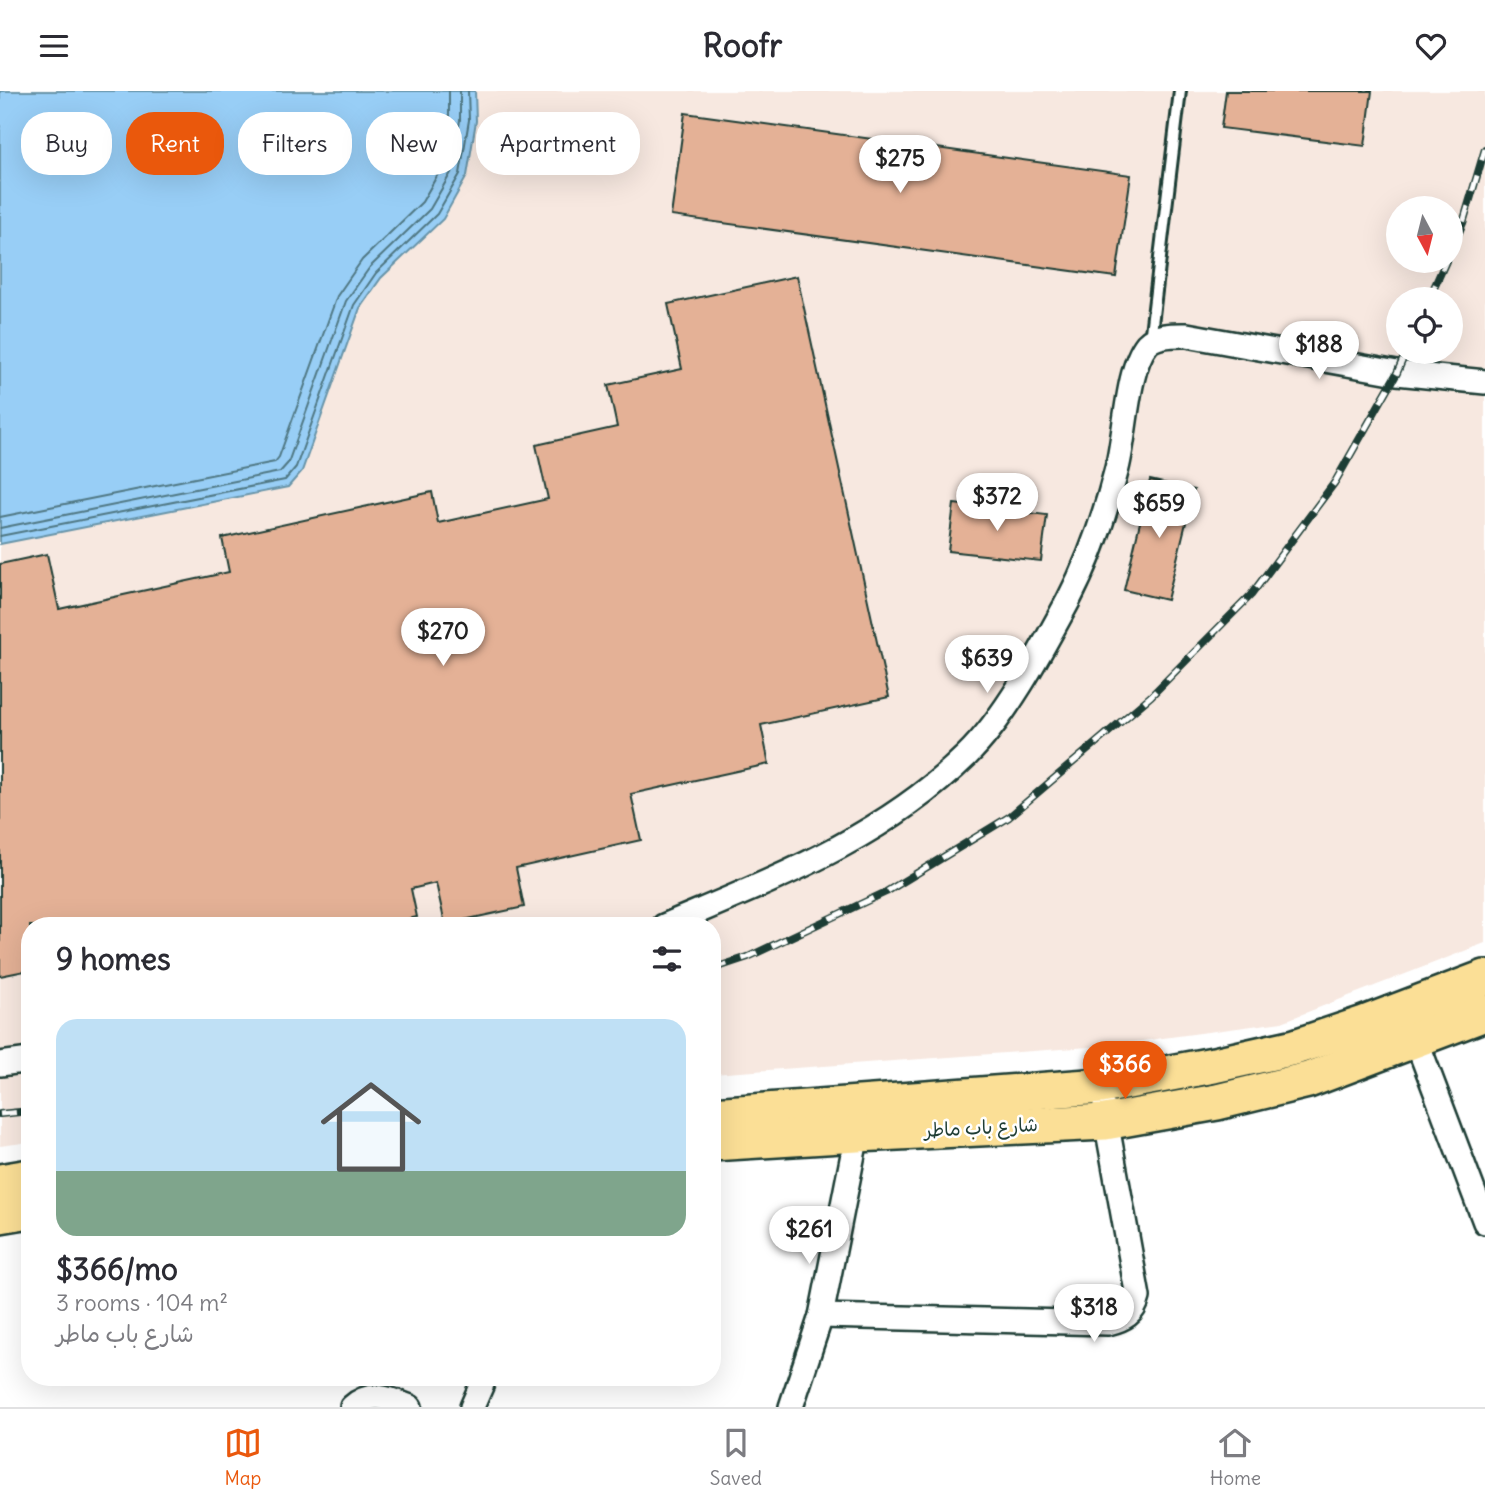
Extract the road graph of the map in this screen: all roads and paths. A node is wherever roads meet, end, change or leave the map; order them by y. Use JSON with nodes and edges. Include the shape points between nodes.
{"nodes":[{"id":1,"x":1180,"y":91,"type":"edge"},
{"id":2,"x":1150,"y":341,"type":"junction"},
{"id":3,"x":1485,"y":382,"type":"edge"},
{"id":4,"x":684,"y":917,"type":"edge"},
{"id":5,"x":1485,"y":978,"type":"edge"},
{"id":6,"x":1485,"y":1013,"type":"edge"},
{"id":7,"x":1410,"y":1025,"type":"junction"},
{"id":8,"x":21,"y":1061,"type":"edge"},
{"id":9,"x":0,"y":1064,"type":"edge"},
{"id":10,"x":1101,"y":1086,"type":"junction"},
{"id":11,"x":721,"y":1115,"type":"edge"},
{"id":12,"x":856,"y":1120,"type":"junction"},
{"id":13,"x":1105,"y":1122,"type":"junction"},
{"id":14,"x":721,"y":1142,"type":"edge"},
{"id":15,"x":21,"y":1178,"type":"edge"},
{"id":16,"x":0,"y":1182,"type":"edge"},
{"id":17,"x":21,"y":1212,"type":"edge"},
{"id":18,"x":0,"y":1215,"type":"edge"},
{"id":19,"x":1485,"y":1222,"type":"edge"},
{"id":20,"x":821,"y":1316,"type":"junction"},
{"id":21,"x":481,"y":1386,"type":"edge"},
{"id":22,"x":352,"y":1407,"type":"edge"},
{"id":23,"x":410,"y":1407,"type":"edge"},
{"id":24,"x":471,"y":1407,"type":"edge"},
{"id":25,"x":791,"y":1407,"type":"edge"}],
"edges":[{"from":1,"to":2,"type":"lane"},
{"from":2,"to":3,"type":"street","via":[[1187,335],[1396,373]]},
{"from":2,"to":4,"type":"street","via":[[1134,377],[1117,471],[1069,598],[1027,673],[969,754],[927,792],[877,827]]},
{"from":5,"to":7,"type":"main road","name":"شارع باب ماطر"},
{"from":6,"to":7,"type":"main road","name":"شارع باب ماطر"},
{"from":7,"to":10,"type":"main road","name":"شارع باب ماطر"},
{"from":7,"to":13,"type":"main road","name":"شارع باب ماطر","via":[[1308,1080]]},
{"from":7,"to":19,"type":"street"},
{"from":8,"to":9,"type":"street"},
{"from":10,"to":12,"type":"main road","name":"شارع باب ماطر"},
{"from":10,"to":13,"type":"street"},
{"from":11,"to":12,"type":"main road","name":"شارع باب ماطر"},
{"from":12,"to":13,"type":"main road","name":"شارع باب ماطر"},
{"from":12,"to":14,"type":"main road","name":"شارع باب ماطر"},
{"from":12,"to":20,"type":"street"},
{"from":13,"to":20,"type":"street","via":[[1138,1297],[1130,1315],[1108,1323]]},
{"from":15,"to":16,"type":"main road"},
{"from":17,"to":18,"type":"main road"},
{"from":20,"to":25,"type":"street"},
{"from":21,"to":24,"type":"street"},
{"from":22,"to":23,"type":"street","via":[[366,1397],[378,1396]]}]}
